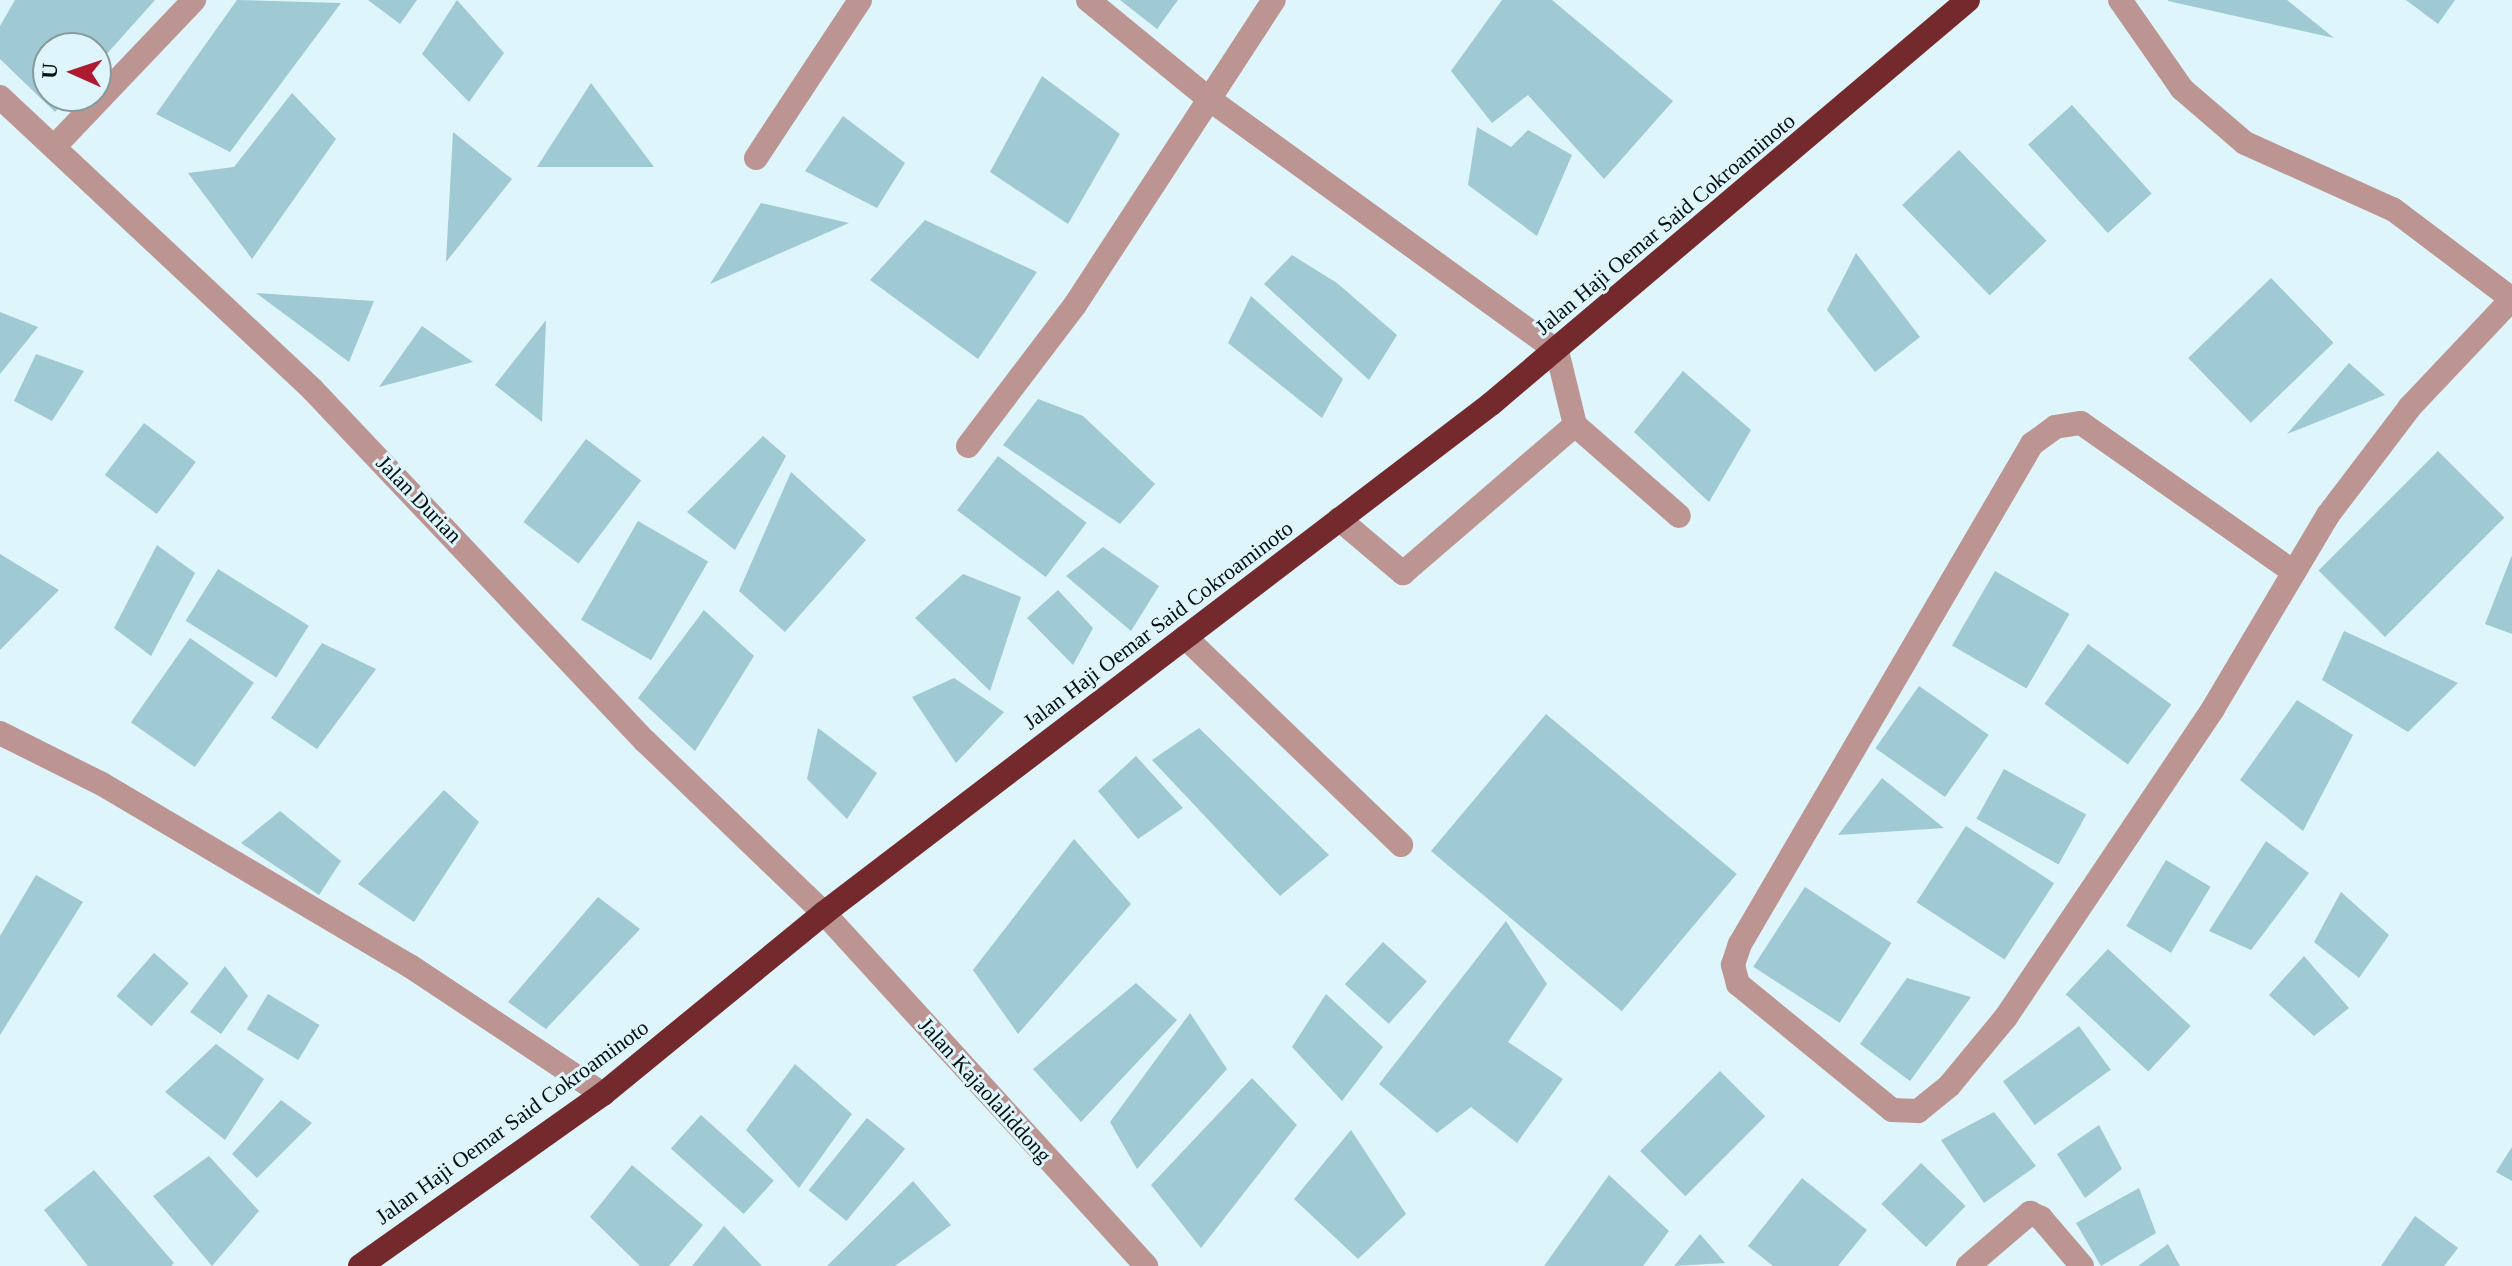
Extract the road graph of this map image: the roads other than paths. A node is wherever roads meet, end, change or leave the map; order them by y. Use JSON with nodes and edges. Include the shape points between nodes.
{"nodes":[{"id":1,"x":194,"y":0,"type":"edge"},
{"id":2,"x":860,"y":0,"type":"edge"},
{"id":3,"x":1088,"y":0,"type":"edge"},
{"id":4,"x":1274,"y":0,"type":"edge"},
{"id":5,"x":1968,"y":0,"type":"edge"},
{"id":6,"x":2120,"y":0,"type":"edge"},
{"id":7,"x":0,"y":97,"type":"edge"},
{"id":8,"x":1209,"y":99,"type":"junction"},
{"id":9,"x":55,"y":146,"type":"junction"},
{"id":10,"x":756,"y":158,"type":"dead end"},
{"id":11,"x":1557,"y":351,"type":"junction"},
{"id":12,"x":1575,"y":425,"type":"junction"},
{"id":13,"x":968,"y":446,"type":"dead end"},
{"id":14,"x":1679,"y":516,"type":"dead end"},
{"id":15,"x":1339,"y":519,"type":"junction"},
{"id":16,"x":2294,"y":572,"type":"junction"},
{"id":17,"x":1185,"y":637,"type":"junction"},
{"id":18,"x":0,"y":733,"type":"edge"},
{"id":19,"x":1401,"y":845,"type":"dead end"},
{"id":20,"x":824,"y":913,"type":"junction"},
{"id":21,"x":603,"y":1094,"type":"junction"},
{"id":22,"x":360,"y":1266,"type":"edge"},
{"id":23,"x":1146,"y":1266,"type":"edge"},
{"id":24,"x":1968,"y":1266,"type":"edge"},
{"id":25,"x":2082,"y":1266,"type":"edge"}],
"edges":[{"from":1,"to":9,"type":"street"},
{"from":2,"to":10,"type":"street"},
{"from":3,"to":8,"type":"street"},
{"from":4,"to":8,"type":"street"},
{"from":5,"to":11,"type":"highway","name":"Jalan Haji Oemar Said Cokroaminoto"},
{"from":6,"to":16,"type":"street","via":[[2182,89],[2245,143],[2394,210],[2512,299],[2410,407],[2328,515]]},
{"from":7,"to":9,"type":"street","name":"Jalan Durian"},
{"from":8,"to":11,"type":"street"},
{"from":8,"to":13,"type":"street","via":[[1075,305]]},
{"from":9,"to":20,"type":"street","name":"Jalan Durian","via":[[312,389],[645,741]]},
{"from":11,"to":12,"type":"street"},
{"from":11,"to":15,"type":"highway","name":"Jalan Haji Oemar Said Cokroaminoto"},
{"from":12,"to":14,"type":"street"},
{"from":12,"to":15,"type":"street","via":[[1403,573]]},
{"from":15,"to":17,"type":"highway","name":"Jalan Haji Oemar Said Cokroaminoto"},
{"from":16,"to":16,"type":"street","via":[[2213,709],[2006,1017],[1949,1086],[1918,1111],[1892,1110],[1738,984],[1733,965],[1740,944],[2032,444],[2055,427],[2081,423]]},
{"from":17,"to":19,"type":"street"},
{"from":17,"to":20,"type":"highway","name":"Jalan Haji Oemar Said Cokroaminoto"},
{"from":18,"to":21,"type":"street","via":[[102,784],[410,966]]},
{"from":20,"to":21,"type":"highway","name":"Jalan Haji Oemar Said Cokroaminoto"},
{"from":20,"to":23,"type":"street","name":"Jalan Kajaolaliddong"},
{"from":21,"to":22,"type":"highway","name":"Jalan Haji Oemar Said Cokroaminoto"},
{"from":24,"to":25,"type":"street","via":[[2030,1213],[2041,1218]]}]}
